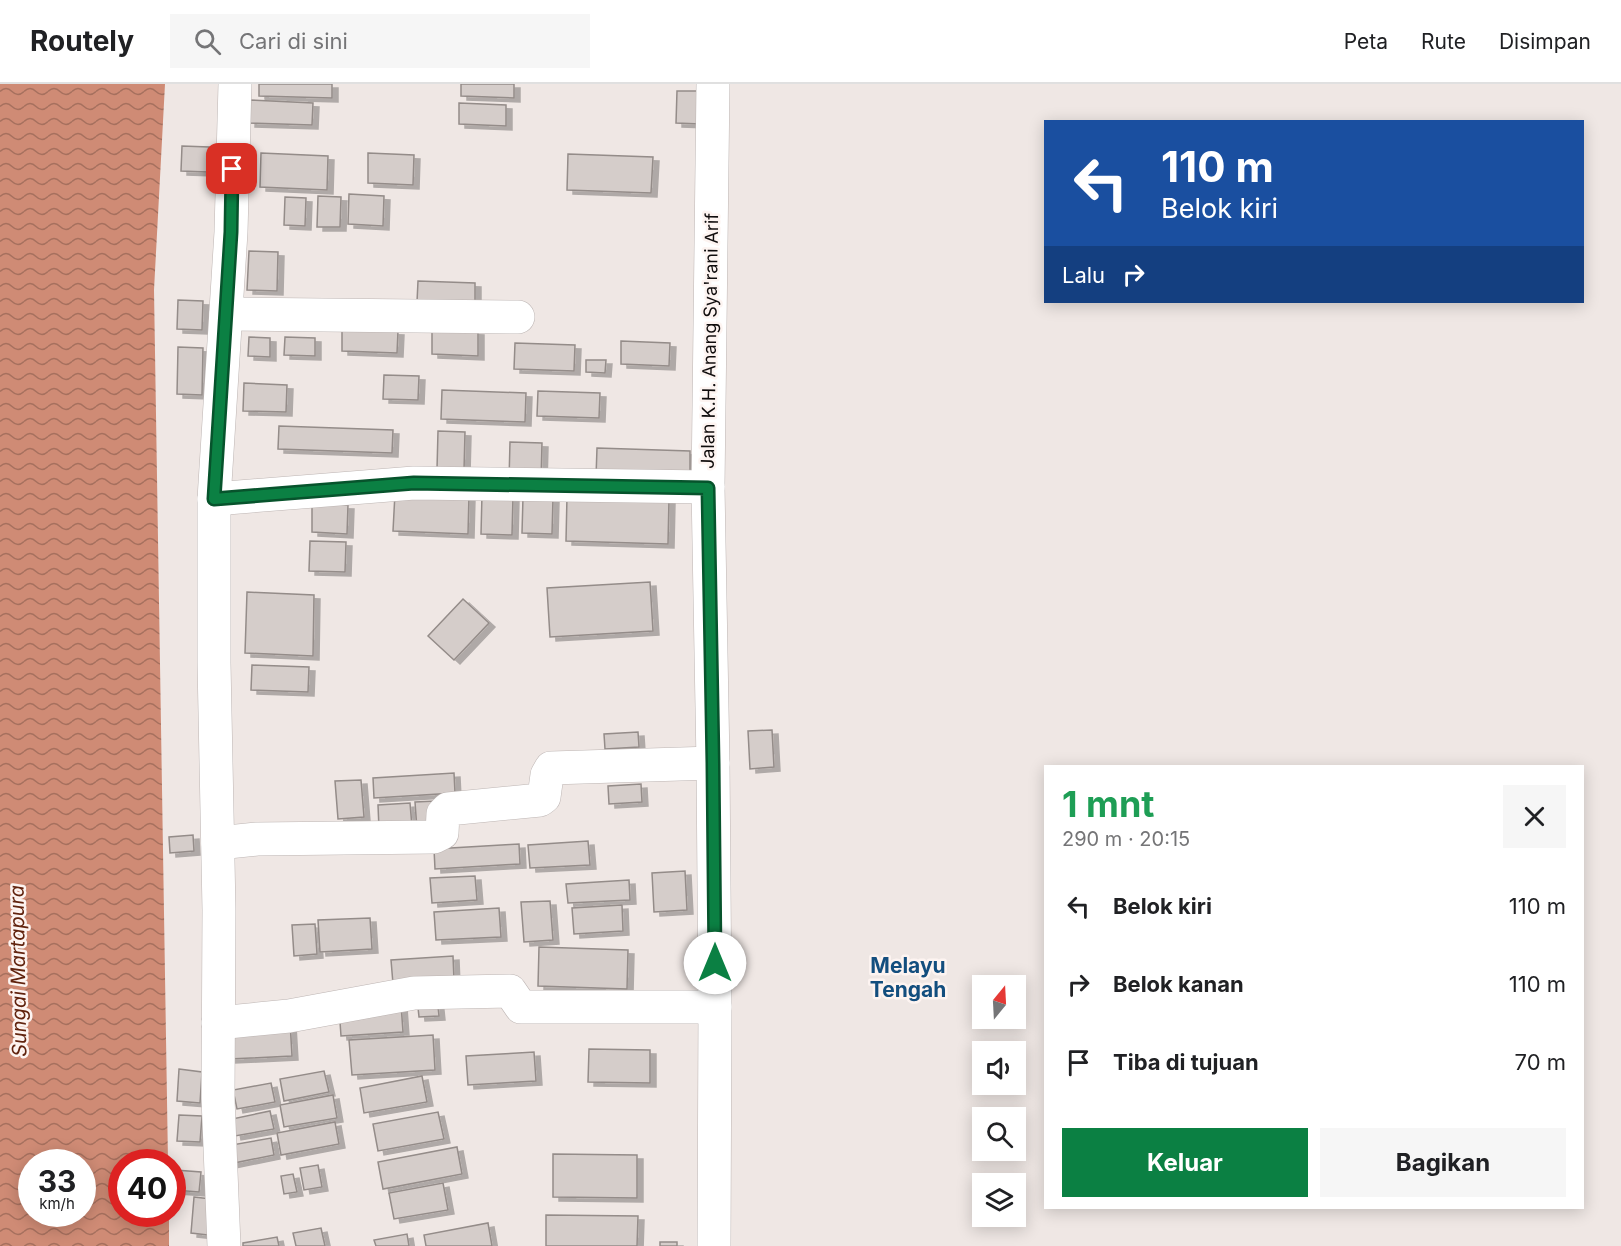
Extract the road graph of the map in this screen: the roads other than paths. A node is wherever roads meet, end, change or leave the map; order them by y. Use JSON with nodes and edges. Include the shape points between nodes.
{"nodes":[{"id":1,"x":235,"y":84,"type":"edge"},
{"id":2,"x":713,"y":84,"type":"edge"},
{"id":3,"x":226,"y":314,"type":"junction"},
{"id":4,"x":518,"y":317,"type":"dead end"},
{"id":5,"x":708,"y":488,"type":"junction"},
{"id":6,"x":214,"y":499,"type":"junction"},
{"id":7,"x":713,"y":763,"type":"junction"},
{"id":8,"x":218,"y":843,"type":"junction"},
{"id":9,"x":716,"y":1007,"type":"junction"},
{"id":10,"x":219,"y":1023,"type":"junction"},
{"id":11,"x":224,"y":1246,"type":"edge"},
{"id":12,"x":714,"y":1246,"type":"edge"}],
"edges":[{"from":1,"to":3,"type":"street"},
{"from":2,"to":5,"type":"street","name":"Jalan K.H. Anang Sya'rani Arif"},
{"from":3,"to":4,"type":"street"},
{"from":3,"to":6,"type":"street"},
{"from":5,"to":6,"type":"street","via":[[414,483]]},
{"from":5,"to":7,"type":"street","name":"Jalan K.H. Anang Sya'rani Arif"},
{"from":6,"to":8,"type":"street"},
{"from":7,"to":8,"type":"street","via":[[551,768],[540,800],[448,809],[443,814],[442,833],[434,837],[256,838]]},
{"from":7,"to":9,"type":"street","name":"Jalan K.H. Anang Sya'rani Arif"},
{"from":8,"to":10,"type":"street"},
{"from":9,"to":10,"type":"street","via":[[521,1006],[510,991],[414,993],[289,1016]]},
{"from":9,"to":12,"type":"street","name":"Jalan K.H. Anang Sya'rani Arif"},
{"from":10,"to":11,"type":"street"}]}
